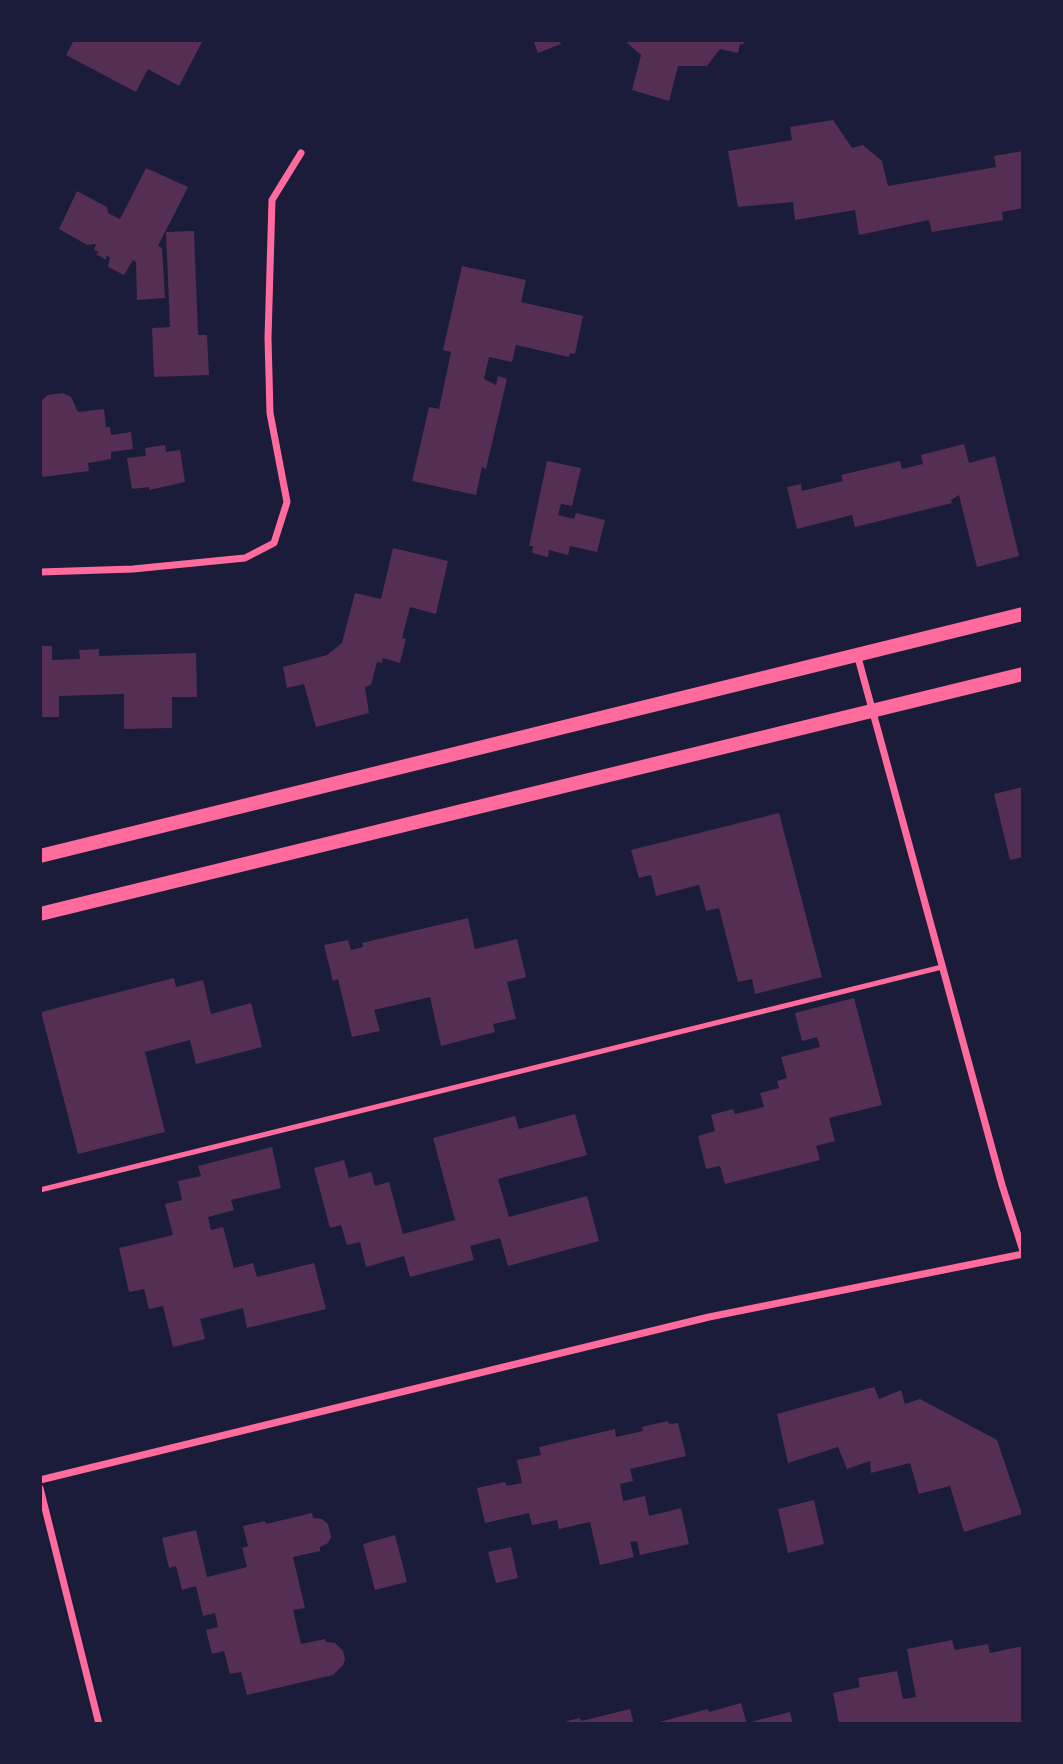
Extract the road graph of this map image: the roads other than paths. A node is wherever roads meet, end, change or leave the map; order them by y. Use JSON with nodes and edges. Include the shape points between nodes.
{"nodes":[{"id":1,"x":301,"y":153,"type":"dead end"},
{"id":2,"x":40,"y":572,"type":"edge"},
{"id":3,"x":1023,"y":614,"type":"edge"},
{"id":4,"x":857,"y":653,"type":"junction"},
{"id":5,"x":1023,"y":674,"type":"edge"},
{"id":6,"x":873,"y":710,"type":"junction"},
{"id":7,"x":40,"y":856,"type":"edge"},
{"id":8,"x":40,"y":914,"type":"edge"},
{"id":9,"x":942,"y":967,"type":"junction"},
{"id":10,"x":40,"y":1190,"type":"edge"},
{"id":11,"x":1023,"y":1253,"type":"edge"},
{"id":12,"x":40,"y":1480,"type":"edge"},
{"id":13,"x":40,"y":1488,"type":"edge"},
{"id":14,"x":99,"y":1724,"type":"edge"}],
"edges":[{"from":1,"to":2,"type":"street","via":[[272,200],[270,413],[287,502],[274,542],[245,558]]},
{"from":3,"to":4,"type":"main road"},
{"from":4,"to":6,"type":"street"},
{"from":4,"to":7,"type":"main road"},
{"from":5,"to":6,"type":"main road"},
{"from":6,"to":8,"type":"main road"},
{"from":6,"to":9,"type":"street"},
{"from":9,"to":10,"type":"lane"},
{"from":9,"to":11,"type":"street"},
{"from":11,"to":12,"type":"street","via":[[709,1317]]},
{"from":13,"to":14,"type":"street"}]}
